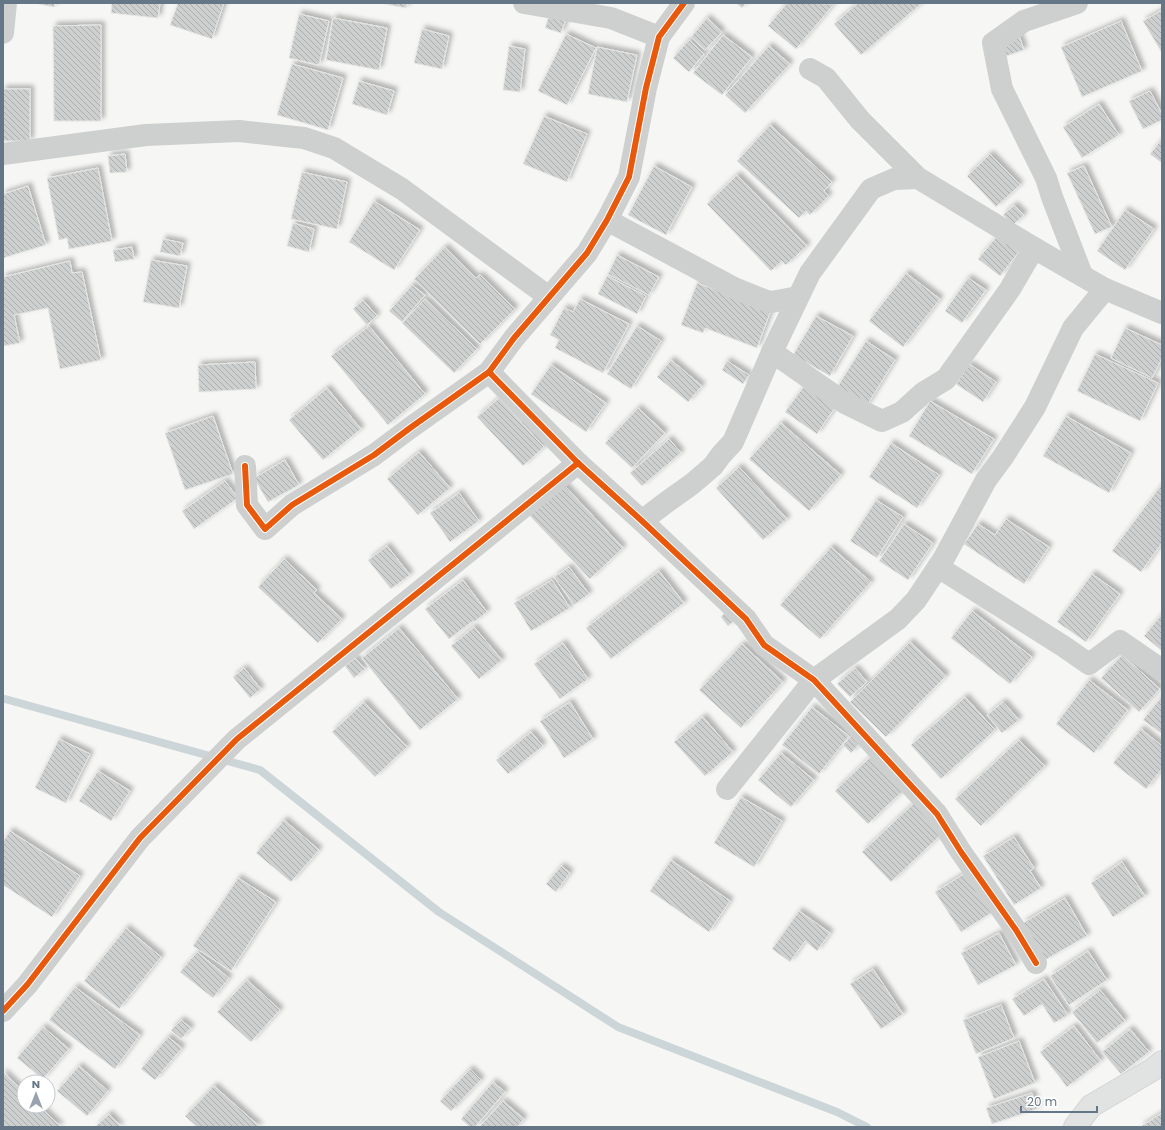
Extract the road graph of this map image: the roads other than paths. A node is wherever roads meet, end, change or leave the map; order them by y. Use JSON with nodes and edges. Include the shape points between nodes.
{"nodes":[{"id":1,"x":6,"y":3,"type":"edge"},
{"id":2,"x":524,"y":3,"type":"edge"},
{"id":3,"x":684,"y":3,"type":"edge"},
{"id":4,"x":1077,"y":3,"type":"edge"},
{"id":5,"x":3,"y":33,"type":"edge"},
{"id":6,"x":658,"y":37,"type":"junction"},
{"id":7,"x":810,"y":69,"type":"dead end"},
{"id":8,"x":3,"y":154,"type":"edge"},
{"id":9,"x":918,"y":178,"type":"junction"},
{"id":10,"x":607,"y":220,"type":"junction"},
{"id":11,"x":1034,"y":248,"type":"junction"},
{"id":12,"x":1082,"y":275,"type":"junction"},
{"id":13,"x":1105,"y":289,"type":"junction"},
{"id":14,"x":549,"y":297,"type":"junction"},
{"id":15,"x":798,"y":297,"type":"junction"},
{"id":16,"x":1162,"y":313,"type":"edge"},
{"id":17,"x":772,"y":352,"type":"junction"},
{"id":18,"x":489,"y":372,"type":"junction"},
{"id":19,"x":578,"y":463,"type":"junction"},
{"id":20,"x":245,"y":466,"type":"dead end"},
{"id":21,"x":642,"y":521,"type":"junction"},
{"id":22,"x":938,"y":567,"type":"junction"},
{"id":23,"x":1162,"y":670,"type":"edge"},
{"id":24,"x":814,"y":680,"type":"junction"},
{"id":25,"x":727,"y":789,"type":"dead end"},
{"id":26,"x":1036,"y":963,"type":"dead end"},
{"id":27,"x":3,"y":1011,"type":"edge"},
{"id":28,"x":1162,"y":1062,"type":"edge"},
{"id":29,"x":1075,"y":1127,"type":"edge"}],
"edges":[{"from":1,"to":5,"type":"street"},
{"from":2,"to":6,"type":"street","via":[[611,18]]},
{"from":3,"to":6,"type":"street"},
{"from":4,"to":12,"type":"street","via":[[1024,21],[993,43],[1002,90],[1046,178]]},
{"from":6,"to":10,"type":"street","via":[[629,177]]},
{"from":7,"to":9,"type":"street","via":[[826,78],[860,120]]},
{"from":8,"to":14,"type":"street","via":[[146,136],[239,131],[304,138],[334,148],[402,189]]},
{"from":9,"to":11,"type":"street"},
{"from":9,"to":15,"type":"street","via":[[894,179],[871,189],[810,273]]},
{"from":10,"to":14,"type":"street","via":[[587,253]]},
{"from":10,"to":15,"type":"street","via":[[734,288],[771,302]]},
{"from":11,"to":12,"type":"street"},
{"from":11,"to":17,"type":"street","via":[[1010,289],[946,379],[923,393],[902,412],[882,421],[845,403]]},
{"from":12,"to":13,"type":"street"},
{"from":13,"to":16,"type":"street"},
{"from":13,"to":22,"type":"street","via":[[1073,328],[1035,407],[986,480]]},
{"from":14,"to":18,"type":"street"},
{"from":15,"to":17,"type":"street"},
{"from":17,"to":21,"type":"street","via":[[733,442],[713,466]]},
{"from":18,"to":19,"type":"street"},
{"from":18,"to":20,"type":"street","via":[[374,456],[292,505],[265,529],[247,505]]},
{"from":19,"to":21,"type":"street"},
{"from":19,"to":27,"type":"street","via":[[237,739],[140,838],[27,985]]},
{"from":21,"to":24,"type":"street","via":[[746,619],[764,645]]},
{"from":22,"to":23,"type":"street","via":[[1089,664],[1120,641]]},
{"from":22,"to":24,"type":"street","via":[[916,600],[898,619]]},
{"from":24,"to":25,"type":"street"},
{"from":24,"to":26,"type":"street","via":[[937,814]]},
{"from":28,"to":29,"type":"street","via":[[1091,1106]]}]}
